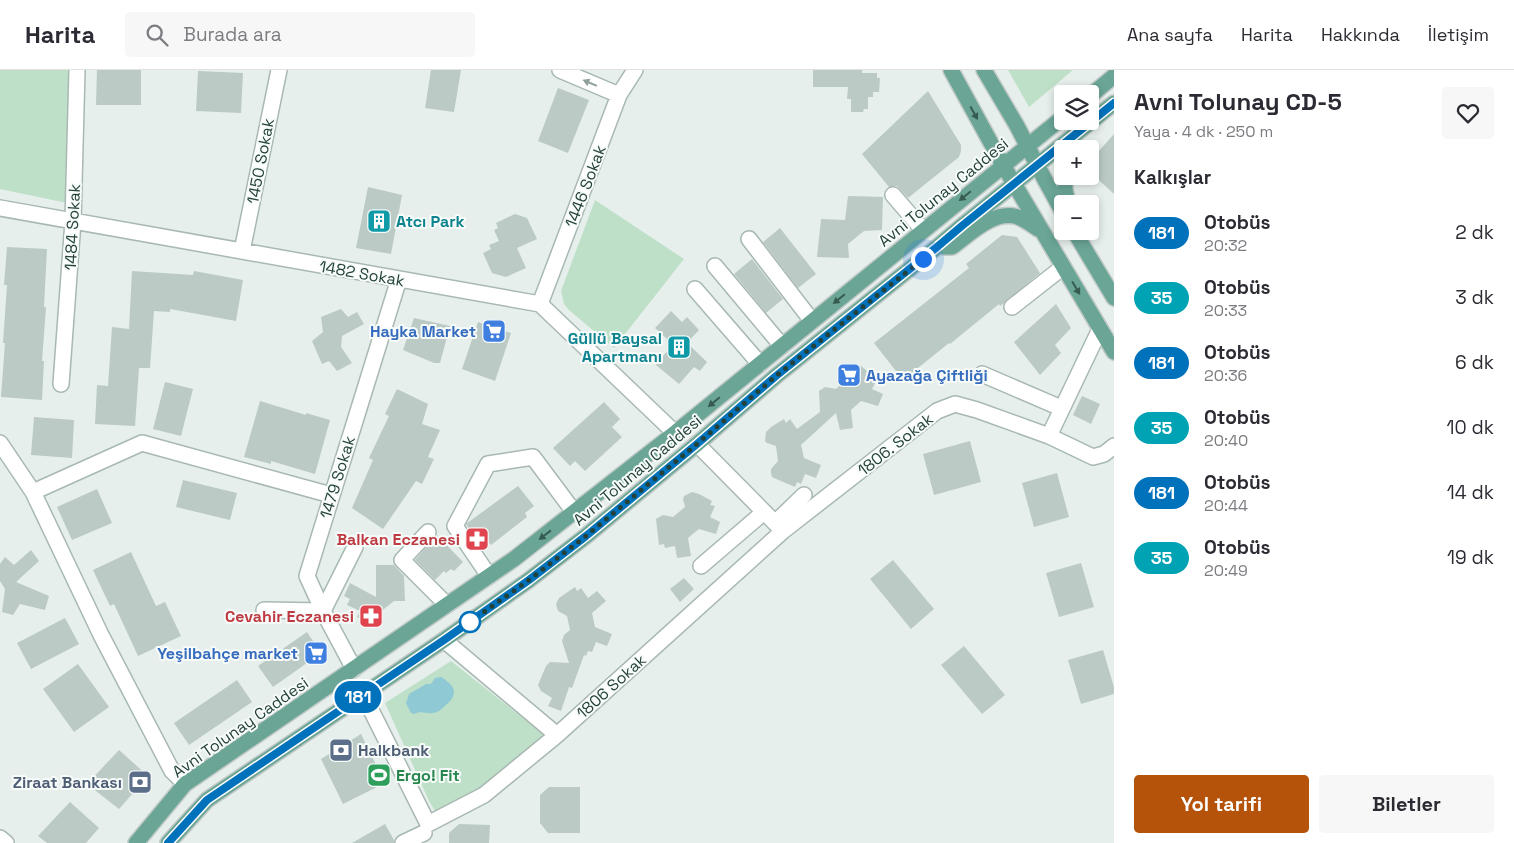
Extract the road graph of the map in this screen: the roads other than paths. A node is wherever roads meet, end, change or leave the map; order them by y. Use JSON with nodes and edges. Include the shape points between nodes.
{"nodes":[{"id":1,"x":77,"y":70,"type":"edge"},
{"id":2,"x":279,"y":70,"type":"edge"},
{"id":3,"x":560,"y":70,"type":"edge"},
{"id":4,"x":635,"y":70,"type":"edge"},
{"id":5,"x":951,"y":70,"type":"edge"},
{"id":6,"x":984,"y":70,"type":"edge"},
{"id":7,"x":1114,"y":76,"type":"edge"},
{"id":8,"x":1099,"y":88,"type":"edge"},
{"id":9,"x":619,"y":95,"type":"junction"},
{"id":10,"x":1114,"y":103,"type":"edge"},
{"id":11,"x":1099,"y":115,"type":"edge"},
{"id":12,"x":1054,"y":124,"type":"edge"},
{"id":13,"x":1080,"y":130,"type":"edge"},
{"id":14,"x":1027,"y":146,"type":"junction"},
{"id":15,"x":1037,"y":165,"type":"junction"},
{"id":16,"x":1003,"y":166,"type":"junction"},
{"id":17,"x":1014,"y":184,"type":"junction"},
{"id":18,"x":893,"y":196,"type":"dead end"},
{"id":19,"x":1054,"y":196,"type":"edge"},
{"id":20,"x":0,"y":208,"type":"edge"},
{"id":21,"x":73,"y":221,"type":"junction"},
{"id":22,"x":923,"y":230,"type":"junction"},
{"id":23,"x":1042,"y":232,"type":"junction"},
{"id":24,"x":749,"y":239,"type":"dead end"},
{"id":25,"x":1079,"y":240,"type":"edge"},
{"id":26,"x":937,"y":247,"type":"junction"},
{"id":27,"x":242,"y":251,"type":"junction"},
{"id":28,"x":715,"y":266,"type":"dead end"},
{"id":29,"x":1063,"y":267,"type":"junction"},
{"id":30,"x":398,"y":279,"type":"junction"},
{"id":31,"x":695,"y":289,"type":"dead end"},
{"id":32,"x":1114,"y":298,"type":"edge"},
{"id":33,"x":540,"y":304,"type":"junction"},
{"id":34,"x":1012,"y":307,"type":"dead end"},
{"id":35,"x":812,"y":321,"type":"junction"},
{"id":36,"x":1100,"y":328,"type":"junction"},
{"id":37,"x":782,"y":346,"type":"junction"},
{"id":38,"x":1114,"y":352,"type":"edge"},
{"id":39,"x":760,"y":364,"type":"junction"},
{"id":40,"x":982,"y":374,"type":"dead end"},
{"id":41,"x":61,"y":384,"type":"dead end"},
{"id":42,"x":1061,"y":408,"type":"junction"},
{"id":43,"x":675,"y":434,"type":"junction"},
{"id":44,"x":1049,"y":436,"type":"junction"},
{"id":45,"x":0,"y":443,"type":"edge"},
{"id":46,"x":697,"y":444,"type":"junction"},
{"id":47,"x":1114,"y":446,"type":"edge"},
{"id":48,"x":33,"y":492,"type":"junction"},
{"id":49,"x":332,"y":495,"type":"junction"},
{"id":50,"x":804,"y":495,"type":"dead end"},
{"id":51,"x":574,"y":512,"type":"junction"},
{"id":52,"x":764,"y":512,"type":"junction"},
{"id":53,"x":779,"y":527,"type":"junction"},
{"id":54,"x":428,"y":532,"type":"dead end"},
{"id":55,"x":355,"y":547,"type":"dead end"},
{"id":56,"x":701,"y":566,"type":"dead end"},
{"id":57,"x":489,"y":576,"type":"junction"},
{"id":58,"x":447,"y":605,"type":"junction"},
{"id":59,"x":264,"y":610,"type":"dead end"},
{"id":60,"x":323,"y":611,"type":"junction"},
{"id":61,"x":444,"y":640,"type":"junction"},
{"id":62,"x":354,"y":669,"type":"junction"},
{"id":63,"x":363,"y":694,"type":"junction"},
{"id":64,"x":557,"y":734,"type":"junction"},
{"id":65,"x":185,"y":784,"type":"junction"},
{"id":66,"x":182,"y":827,"type":"junction"},
{"id":67,"x":427,"y":833,"type":"edge"},
{"id":68,"x":0,"y":838,"type":"edge"},
{"id":69,"x":6,"y":843,"type":"edge"},
{"id":70,"x":136,"y":843,"type":"edge"},
{"id":71,"x":168,"y":843,"type":"edge"},
{"id":72,"x":178,"y":843,"type":"edge"},
{"id":73,"x":403,"y":843,"type":"edge"}],
"edges":[{"from":1,"to":21,"type":"street","name":"1484 Sokak"},
{"from":2,"to":27,"type":"street","name":"1450 Sokak"},
{"from":9,"to":3,"type":"street","one_way":true},
{"from":4,"to":9,"type":"street","name":"1446 Sokak"},
{"from":5,"to":16,"type":"main road","one_way":true},
{"from":6,"to":14,"type":"main road"},
{"from":7,"to":8,"type":"main road"},
{"from":9,"to":33,"type":"street","name":"1446 Sokak"},
{"from":10,"to":11,"type":"main road","name":"Avni Tolunay Caddesi"},
{"from":12,"to":14,"type":"main road","name":"Avni Tolunay Caddesi"},
{"from":13,"to":15,"type":"main road","name":"Avni Tolunay Caddesi"},
{"from":14,"to":15,"type":"main road"},
{"from":14,"to":16,"type":"main road","name":"Avni Tolunay Caddesi"},
{"from":15,"to":17,"type":"main road","name":"Avni Tolunay Caddesi"},
{"from":15,"to":19,"type":"main road"},
{"from":16,"to":17,"type":"main road"},
{"from":16,"to":22,"type":"main road","name":"Avni Tolunay Caddesi","one_way":true},
{"from":17,"to":23,"type":"main road"},
{"from":17,"to":26,"type":"main road","name":"Avni Tolunay Caddesi"},
{"from":18,"to":22,"type":"street"},
{"from":20,"to":21,"type":"street","name":"1482 Sokak"},
{"from":21,"to":27,"type":"street","name":"1482 Sokak"},
{"from":21,"to":41,"type":"street","name":"1484 Sokak"},
{"from":22,"to":35,"type":"main road","name":"Avni Tolunay Caddesi","one_way":true},
{"from":23,"to":26,"type":"main road","via":[[1018,217],[1007,215],[993,218],[952,246]]},
{"from":23,"to":29,"type":"main road"},
{"from":24,"to":35,"type":"street"},
{"from":25,"to":32,"type":"main road"},
{"from":26,"to":46,"type":"main road","name":"Avni Tolunay Caddesi"},
{"from":27,"to":30,"type":"street","name":"1482 Sokak"},
{"from":28,"to":37,"type":"street"},
{"from":29,"to":34,"type":"street"},
{"from":29,"to":36,"type":"main road","one_way":true},
{"from":30,"to":33,"type":"street","name":"1482 Sokak"},
{"from":30,"to":49,"type":"street","name":"1479 Sokak"},
{"from":31,"to":39,"type":"street"},
{"from":33,"to":43,"type":"street"},
{"from":35,"to":37,"type":"main road","name":"Avni Tolunay Caddesi"},
{"from":36,"to":38,"type":"main road"},
{"from":36,"to":42,"type":"street"},
{"from":37,"to":39,"type":"main road","name":"Avni Tolunay Caddesi"},
{"from":39,"to":43,"type":"main road","name":"Avni Tolunay Caddesi","one_way":true},
{"from":40,"to":42,"type":"street"},
{"from":42,"to":44,"type":"street"},
{"from":43,"to":51,"type":"main road","name":"Avni Tolunay Caddesi"},
{"from":44,"to":47,"type":"street","name":"1806. Sokak","via":[[1093,457]]},
{"from":44,"to":53,"type":"street","name":"1806. Sokak","via":[[955,404],[937,410]]},
{"from":45,"to":48,"type":"street"},
{"from":46,"to":52,"type":"street"},
{"from":46,"to":61,"type":"main road","name":"Avni Tolunay Caddesi","via":[[586,536]]},
{"from":48,"to":49,"type":"street","via":[[142,443]]},
{"from":48,"to":65,"type":"street","via":[[100,635],[172,771]]},
{"from":49,"to":60,"type":"street","name":"1479 Sokak","via":[[307,576]]},
{"from":50,"to":53,"type":"street"},
{"from":51,"to":57,"type":"main road","name":"Avni Tolunay Caddesi","one_way":true},
{"from":51,"to":57,"type":"street","via":[[534,457],[488,464],[455,526]]},
{"from":52,"to":53,"type":"street"},
{"from":52,"to":56,"type":"street"},
{"from":53,"to":64,"type":"street","name":"1806 Sokak"},
{"from":54,"to":58,"type":"street","via":[[402,560]]},
{"from":55,"to":60,"type":"street"},
{"from":57,"to":58,"type":"main road","name":"Avni Tolunay Caddesi"},
{"from":58,"to":62,"type":"main road","name":"Avni Tolunay Caddesi"},
{"from":59,"to":60,"type":"street"},
{"from":60,"to":62,"type":"street","name":"1479 Sokak"},
{"from":61,"to":63,"type":"main road","name":"Avni Tolunay Caddesi"},
{"from":61,"to":64,"type":"street"},
{"from":62,"to":65,"type":"main road","name":"Avni Tolunay Caddesi"},
{"from":63,"to":66,"type":"main road","name":"Avni Tolunay Caddesi","via":[[207,800]]},
{"from":63,"to":67,"type":"street"},
{"from":64,"to":67,"type":"street","name":"1806 Sokak","via":[[484,795]]},
{"from":65,"to":70,"type":"main road","name":"Avni Tolunay Caddesi"},
{"from":66,"to":71,"type":"main road","name":"Avni Tolunay Caddesi"},
{"from":66,"to":72,"type":"street"},
{"from":67,"to":73,"type":"street","name":"1806 Sokak"},
{"from":68,"to":69,"type":"street"}]}
